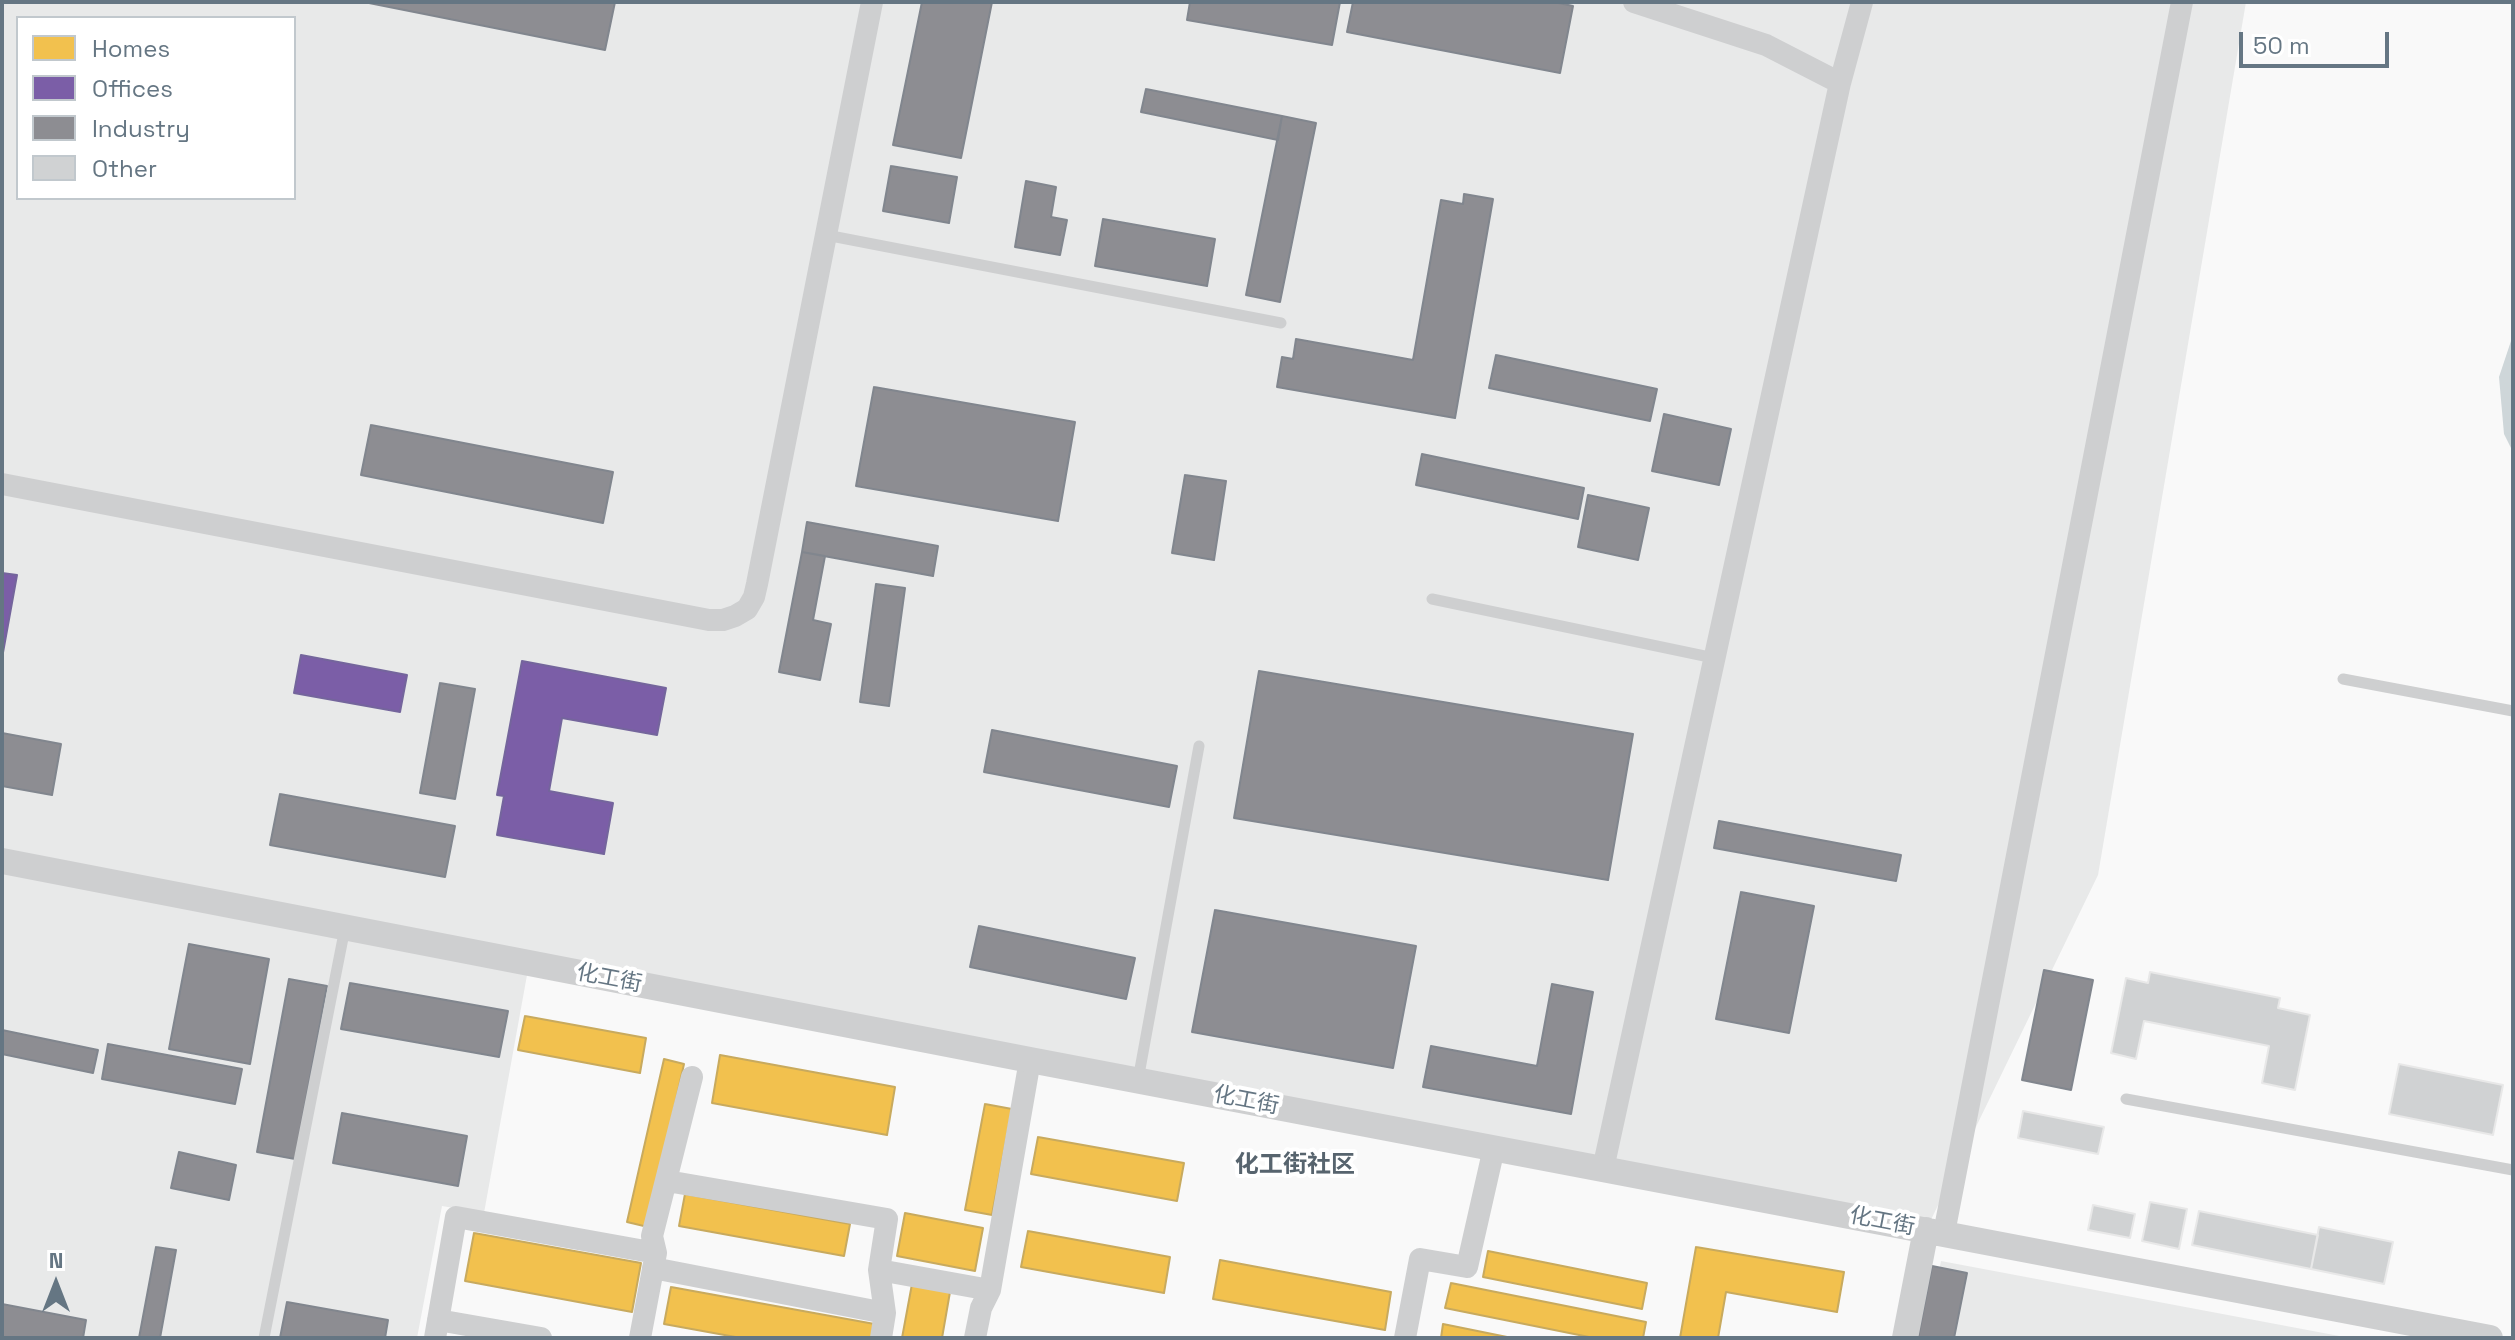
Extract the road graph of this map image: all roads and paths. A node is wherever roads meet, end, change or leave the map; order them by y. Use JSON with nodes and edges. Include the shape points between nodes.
{"nodes":[{"id":1,"x":872,"y":2,"type":"edge"},
{"id":2,"x":1634,"y":2,"type":"edge"},
{"id":3,"x":1862,"y":2,"type":"edge"},
{"id":4,"x":2182,"y":2,"type":"edge"},
{"id":5,"x":1840,"y":83,"type":"junction"},
{"id":6,"x":826,"y":235,"type":"junction"},
{"id":7,"x":1281,"y":323,"type":"dead end"},
{"id":8,"x":2,"y":484,"type":"edge"},
{"id":9,"x":1432,"y":599,"type":"dead end"},
{"id":10,"x":1714,"y":658,"type":"junction"},
{"id":11,"x":2343,"y":679,"type":"dead end"},
{"id":12,"x":2513,"y":711,"type":"edge"},
{"id":13,"x":1199,"y":746,"type":"dead end"},
{"id":14,"x":2,"y":861,"type":"edge"},
{"id":15,"x":345,"y":928,"type":"junction"},
{"id":16,"x":1030,"y":1060,"type":"junction"},
{"id":17,"x":692,"y":1077,"type":"dead end"},
{"id":18,"x":1137,"y":1080,"type":"junction"},
{"id":19,"x":2126,"y":1099,"type":"dead end"},
{"id":20,"x":1494,"y":1148,"type":"junction"},
{"id":21,"x":1603,"y":1169,"type":"junction"},
{"id":22,"x":2513,"y":1170,"type":"edge"},
{"id":23,"x":667,"y":1181,"type":"junction"},
{"id":24,"x":1935,"y":1232,"type":"junction"},
{"id":25,"x":654,"y":1261,"type":"junction"},
{"id":26,"x":879,"y":1270,"type":"junction"},
{"id":27,"x":990,"y":1290,"type":"junction"},
{"id":28,"x":885,"y":1313,"type":"junction"},
{"id":29,"x":437,"y":1329,"type":"edge"},
{"id":30,"x":264,"y":1338,"type":"edge"},
{"id":31,"x":541,"y":1338,"type":"edge"},
{"id":32,"x":640,"y":1338,"type":"edge"},
{"id":33,"x":881,"y":1338,"type":"edge"},
{"id":34,"x":975,"y":1338,"type":"edge"},
{"id":35,"x":1405,"y":1338,"type":"edge"},
{"id":36,"x":1905,"y":1338,"type":"edge"},
{"id":37,"x":2490,"y":1338,"type":"edge"}],
"edges":[{"from":1,"to":6,"type":"street"},
{"from":2,"to":5,"type":"street","via":[[1766,45]]},
{"from":3,"to":5,"type":"street"},
{"from":4,"to":24,"type":"street"},
{"from":5,"to":10,"type":"street"},
{"from":6,"to":7,"type":"lane"},
{"from":6,"to":8,"type":"street","via":[[754,597],[747,609],[723,620]]},
{"from":9,"to":10,"type":"lane"},
{"from":10,"to":21,"type":"street"},
{"from":11,"to":12,"type":"lane"},
{"from":13,"to":18,"type":"lane"},
{"from":14,"to":15,"type":"street","name":"化工街"},
{"from":15,"to":16,"type":"street","name":"化工街"},
{"from":15,"to":30,"type":"lane"},
{"from":16,"to":18,"type":"street","name":"化工街"},
{"from":16,"to":27,"type":"street"},
{"from":17,"to":23,"type":"street"},
{"from":18,"to":20,"type":"street","name":"化工街"},
{"from":19,"to":22,"type":"lane"},
{"from":20,"to":21,"type":"street","name":"化工街"},
{"from":20,"to":35,"type":"street","via":[[1467,1267],[1420,1259]]},
{"from":21,"to":24,"type":"street","name":"化工街"},
{"from":23,"to":25,"type":"street","via":[[652,1236]]},
{"from":23,"to":26,"type":"street","via":[[887,1219]]},
{"from":24,"to":36,"type":"street"},
{"from":24,"to":37,"type":"street","name":"化工街"},
{"from":25,"to":28,"type":"street"},
{"from":25,"to":29,"type":"street","via":[[456,1217]]},
{"from":25,"to":32,"type":"street"},
{"from":26,"to":27,"type":"street"},
{"from":26,"to":28,"type":"street"},
{"from":27,"to":34,"type":"street"},
{"from":28,"to":33,"type":"street"},
{"from":29,"to":31,"type":"street"}]}
